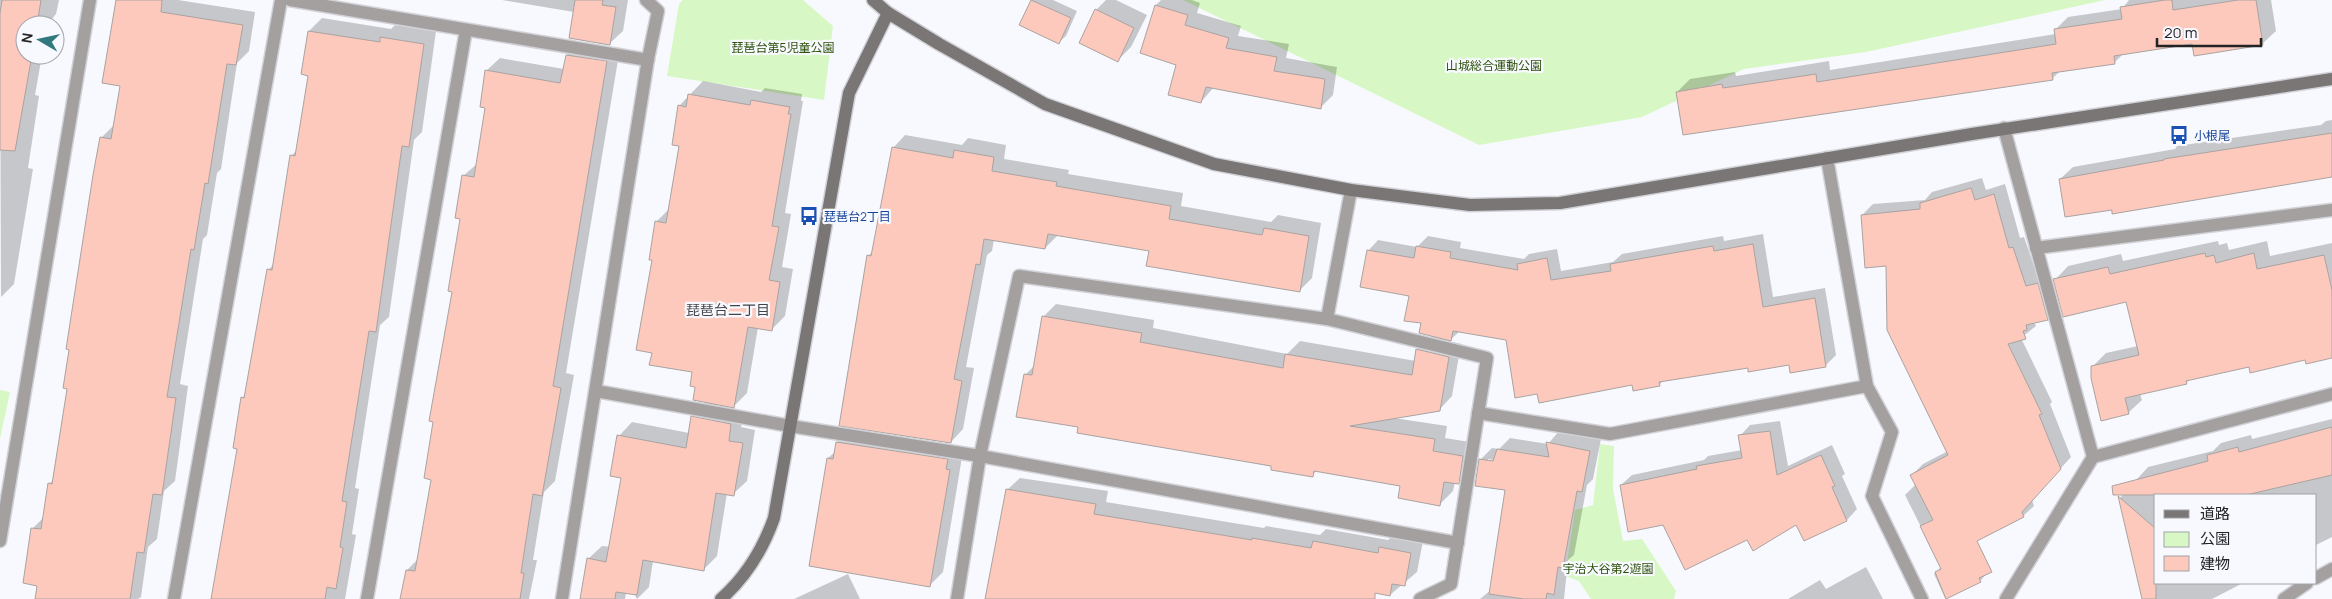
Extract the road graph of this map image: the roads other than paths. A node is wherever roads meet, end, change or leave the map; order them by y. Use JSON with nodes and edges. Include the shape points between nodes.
{"nodes":[{"id":1,"x":90,"y":0,"type":"edge"},
{"id":2,"x":281,"y":0,"type":"edge"},
{"id":3,"x":290,"y":0,"type":"edge"},
{"id":4,"x":646,"y":0,"type":"edge"},
{"id":5,"x":873,"y":0,"type":"edge"},
{"id":6,"x":888,"y":13,"type":"junction"},
{"id":7,"x":466,"y":30,"type":"junction"},
{"id":8,"x":648,"y":60,"type":"junction"},
{"id":9,"x":2332,"y":79,"type":"edge"},
{"id":10,"x":2004,"y":128,"type":"junction"},
{"id":11,"x":1827,"y":158,"type":"junction"},
{"id":12,"x":1351,"y":190,"type":"junction"},
{"id":13,"x":2332,"y":210,"type":"edge"},
{"id":14,"x":2036,"y":248,"type":"junction"},
{"id":15,"x":1327,"y":319,"type":"junction"},
{"id":16,"x":1868,"y":386,"type":"junction"},
{"id":17,"x":596,"y":391,"type":"junction"},
{"id":18,"x":2332,"y":394,"type":"edge"},
{"id":19,"x":1478,"y":413,"type":"junction"},
{"id":20,"x":790,"y":426,"type":"junction"},
{"id":21,"x":980,"y":456,"type":"junction"},
{"id":22,"x":2093,"y":457,"type":"junction"},
{"id":23,"x":0,"y":541,"type":"edge"},
{"id":24,"x":1458,"y":543,"type":"junction"},
{"id":25,"x":2332,"y":569,"type":"edge"},
{"id":26,"x":2317,"y":577,"type":"edge"},
{"id":27,"x":2306,"y":584,"type":"edge"},
{"id":28,"x":2013,"y":596,"type":"edge"},
{"id":29,"x":174,"y":599,"type":"edge"},
{"id":30,"x":367,"y":599,"type":"edge"},
{"id":31,"x":562,"y":599,"type":"edge"},
{"id":32,"x":721,"y":599,"type":"edge"},
{"id":33,"x":957,"y":599,"type":"edge"},
{"id":34,"x":1420,"y":599,"type":"edge"},
{"id":35,"x":1922,"y":599,"type":"edge"},
{"id":36,"x":2284,"y":599,"type":"edge"}],
"edges":[{"from":1,"to":23,"type":"street"},
{"from":2,"to":29,"type":"street"},
{"from":3,"to":7,"type":"street"},
{"from":4,"to":8,"type":"street","via":[[658,11]]},
{"from":5,"to":6,"type":"street"},
{"from":6,"to":12,"type":"street","via":[[1045,104],[1214,164]]},
{"from":6,"to":20,"type":"street","via":[[849,93]]},
{"from":7,"to":8,"type":"street"},
{"from":7,"to":30,"type":"street"},
{"from":8,"to":17,"type":"street"},
{"from":9,"to":10,"type":"street"},
{"from":10,"to":11,"type":"street"},
{"from":10,"to":14,"type":"street"},
{"from":11,"to":12,"type":"street","via":[[1560,202],[1470,205]]},
{"from":11,"to":16,"type":"street"},
{"from":12,"to":15,"type":"street"},
{"from":13,"to":14,"type":"street"},
{"from":14,"to":22,"type":"street"},
{"from":15,"to":19,"type":"street","via":[[1487,358]]},
{"from":15,"to":21,"type":"street","via":[[1019,276]]},
{"from":16,"to":19,"type":"street","via":[[1610,434]]},
{"from":16,"to":35,"type":"street","via":[[1892,432],[1872,496]]},
{"from":17,"to":20,"type":"street"},
{"from":17,"to":31,"type":"street"},
{"from":18,"to":22,"type":"street"},
{"from":19,"to":24,"type":"street"},
{"from":20,"to":21,"type":"street"},
{"from":20,"to":32,"type":"street","via":[[780,490],[767,538],[743,577]]},
{"from":21,"to":24,"type":"street"},
{"from":21,"to":33,"type":"street"},
{"from":22,"to":28,"type":"street"},
{"from":24,"to":34,"type":"street","via":[[1451,584]]},
{"from":25,"to":26,"type":"street"},
{"from":27,"to":36,"type":"street"}]}
